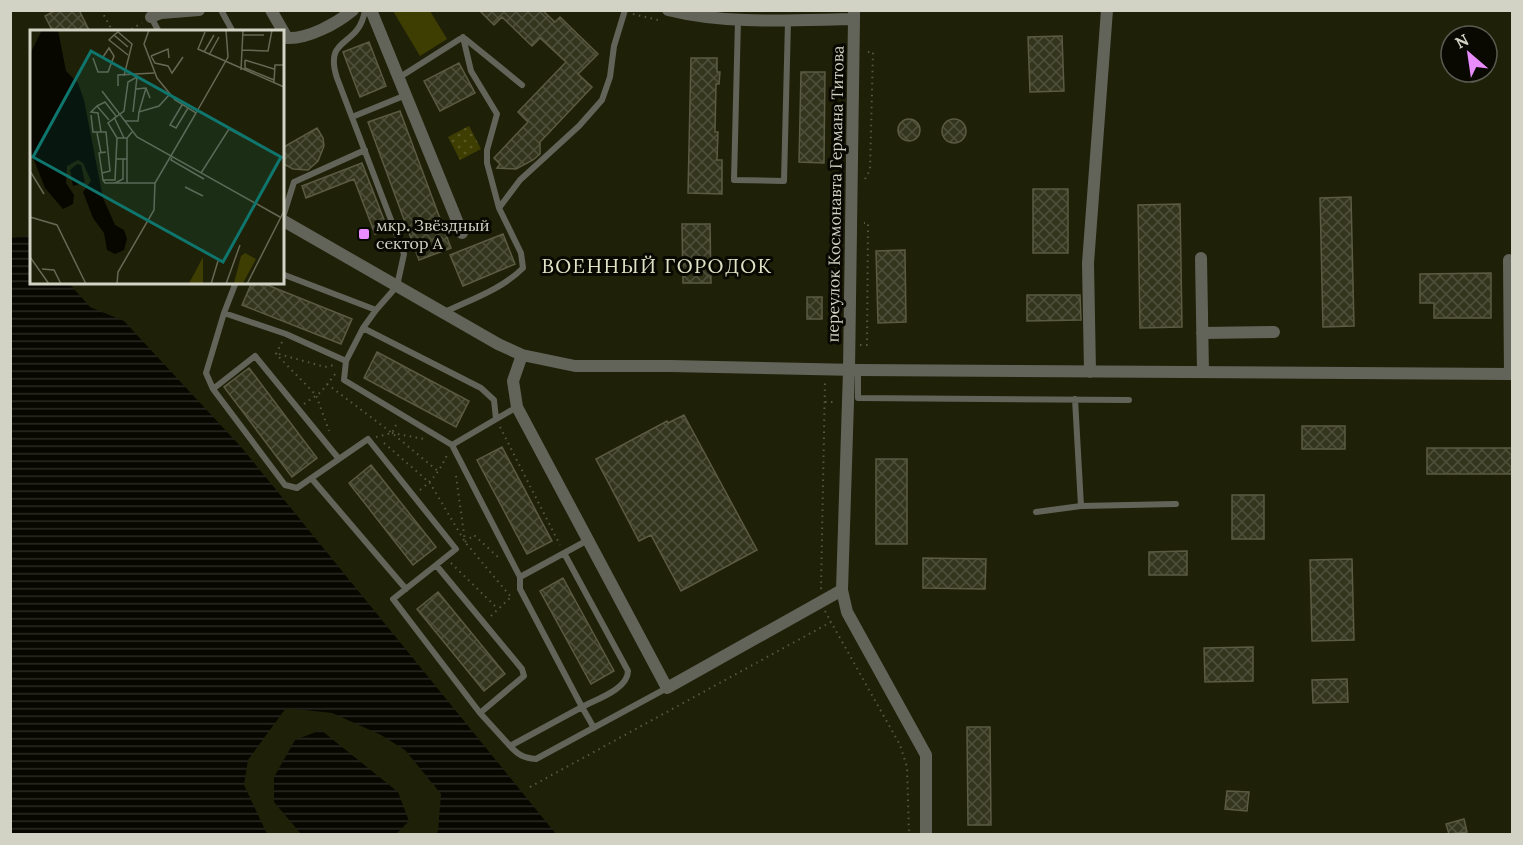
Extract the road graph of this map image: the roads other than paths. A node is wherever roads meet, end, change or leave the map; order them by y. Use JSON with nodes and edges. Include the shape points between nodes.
{"nodes":[{"id":1,"x":199,"y":10,"type":"edge"},
{"id":2,"x":221,"y":10,"type":"edge"},
{"id":3,"x":271,"y":10,"type":"edge"},
{"id":4,"x":352,"y":10,"type":"edge"},
{"id":5,"x":365,"y":10,"type":"edge"},
{"id":6,"x":371,"y":10,"type":"edge"},
{"id":7,"x":625,"y":10,"type":"edge"},
{"id":8,"x":668,"y":10,"type":"edge"},
{"id":9,"x":1107,"y":10,"type":"edge"},
{"id":10,"x":151,"y":14,"type":"edge"},
{"id":11,"x":854,"y":15,"type":"edge"},
{"id":12,"x":738,"y":19,"type":"junction"},
{"id":13,"x":788,"y":21,"type":"junction"},
{"id":14,"x":158,"y":30,"type":"edge"},
{"id":15,"x":231,"y":30,"type":"edge"},
{"id":16,"x":280,"y":30,"type":"edge"},
{"id":17,"x":463,"y":37,"type":"junction"},
{"id":18,"x":284,"y":39,"type":"edge"},
{"id":19,"x":400,"y":77,"type":"junction"},
{"id":20,"x":522,"y":85,"type":"dead end"},
{"id":21,"x":406,"y":95,"type":"junction"},
{"id":22,"x":352,"y":117,"type":"junction"},
{"id":23,"x":365,"y":150,"type":"junction"},
{"id":24,"x":499,"y":208,"type":"junction"},
{"id":25,"x":284,"y":214,"type":"edge"},
{"id":26,"x":284,"y":221,"type":"edge"},
{"id":27,"x":462,"y":233,"type":"dead end"},
{"id":28,"x":1201,"y":258,"type":"dead end"},
{"id":29,"x":1509,"y":260,"type":"dead end"},
{"id":30,"x":284,"y":275,"type":"edge"},
{"id":31,"x":235,"y":284,"type":"edge"},
{"id":32,"x":397,"y":286,"type":"junction"},
{"id":33,"x":376,"y":310,"type":"junction"},
{"id":34,"x":444,"y":312,"type":"junction"},
{"id":35,"x":224,"y":314,"type":"junction"},
{"id":36,"x":363,"y":328,"type":"junction"},
{"id":37,"x":1274,"y":332,"type":"dead end"},
{"id":38,"x":1202,"y":333,"type":"junction"},
{"id":39,"x":522,"y":355,"type":"junction"},
{"id":40,"x":346,"y":362,"type":"junction"},
{"id":41,"x":853,"y":370,"type":"junction"},
{"id":42,"x":1090,"y":372,"type":"junction"},
{"id":43,"x":1203,"y":372,"type":"junction"},
{"id":44,"x":1511,"y":374,"type":"edge"},
{"id":45,"x":213,"y":389,"type":"junction"},
{"id":46,"x":1075,"y":399,"type":"junction"},
{"id":47,"x":1129,"y":400,"type":"dead end"},
{"id":48,"x":517,"y":407,"type":"junction"},
{"id":49,"x":496,"y":419,"type":"junction"},
{"id":50,"x":452,"y":445,"type":"junction"},
{"id":51,"x":339,"y":459,"type":"junction"},
{"id":52,"x":312,"y":479,"type":"junction"},
{"id":53,"x":1176,"y":504,"type":"dead end"},
{"id":54,"x":1081,"y":506,"type":"junction"},
{"id":55,"x":1036,"y":512,"type":"dead end"},
{"id":56,"x":588,"y":540,"type":"junction"},
{"id":57,"x":564,"y":553,"type":"junction"},
{"id":58,"x":436,"y":565,"type":"junction"},
{"id":59,"x":520,"y":577,"type":"junction"},
{"id":60,"x":406,"y":589,"type":"junction"},
{"id":61,"x":842,"y":590,"type":"junction"},
{"id":62,"x":667,"y":688,"type":"junction"},
{"id":63,"x":582,"y":707,"type":"junction"},
{"id":64,"x":480,"y":712,"type":"junction"},
{"id":65,"x":594,"y":728,"type":"junction"},
{"id":66,"x":510,"y":746,"type":"junction"},
{"id":67,"x":926,"y":834,"type":"edge"}],
"edges":[{"from":1,"to":10,"type":"street"},
{"from":2,"to":15,"type":"lane"},
{"from":3,"to":16,"type":"street"},
{"from":4,"to":18,"type":"street","via":[[323,28]]},
{"from":5,"to":22,"type":"lane","via":[[361,27],[335,50],[333,60]]},
{"from":6,"to":19,"type":"street"},
{"from":7,"to":24,"type":"lane","via":[[602,100],[520,180]]},
{"from":8,"to":12,"type":"street"},
{"from":9,"to":42,"type":"street","via":[[1088,263]]},
{"from":10,"to":14,"type":"lane"},
{"from":11,"to":13,"type":"street"},
{"from":11,"to":41,"type":"street","name":"переулок Космонавта Германа Титова"},
{"from":12,"to":13,"type":"street"},
{"from":12,"to":13,"type":"lane","via":[[734,180],[784,181]]},
{"from":17,"to":19,"type":"lane"},
{"from":17,"to":20,"type":"lane"},
{"from":17,"to":24,"type":"lane","via":[[471,71],[497,114],[487,163]]},
{"from":19,"to":21,"type":"street"},
{"from":21,"to":22,"type":"lane"},
{"from":21,"to":27,"type":"street"},
{"from":22,"to":23,"type":"lane"},
{"from":23,"to":25,"type":"lane","via":[[294,182]]},
{"from":23,"to":32,"type":"lane","via":[[404,254]]},
{"from":24,"to":34,"type":"lane","via":[[521,253],[523,268],[494,289]]},
{"from":26,"to":32,"type":"street"},
{"from":28,"to":38,"type":"street"},
{"from":29,"to":44,"type":"street"},
{"from":30,"to":33,"type":"lane"},
{"from":31,"to":35,"type":"lane"},
{"from":32,"to":33,"type":"lane"},
{"from":32,"to":34,"type":"street"},
{"from":33,"to":36,"type":"lane"},
{"from":34,"to":39,"type":"street"},
{"from":35,"to":40,"type":"lane","via":[[286,334]]},
{"from":35,"to":45,"type":"lane","via":[[206,373]]},
{"from":36,"to":40,"type":"lane"},
{"from":36,"to":49,"type":"lane","via":[[481,388],[494,400]]},
{"from":37,"to":38,"type":"street"},
{"from":38,"to":43,"type":"street"},
{"from":39,"to":41,"type":"street","via":[[575,366]]},
{"from":39,"to":48,"type":"street","via":[[513,381]]},
{"from":40,"to":50,"type":"lane","via":[[344,380]]},
{"from":41,"to":42,"type":"street"},
{"from":41,"to":46,"type":"lane","via":[[858,398]]},
{"from":41,"to":61,"type":"street","name":"переулок Космонавта Германа Титова"},
{"from":42,"to":43,"type":"street"},
{"from":43,"to":44,"type":"street"},
{"from":45,"to":51,"type":"lane","via":[[255,356]]},
{"from":45,"to":52,"type":"lane","via":[[280,481],[297,488]]},
{"from":46,"to":47,"type":"lane"},
{"from":46,"to":54,"type":"lane"},
{"from":48,"to":49,"type":"lane"},
{"from":48,"to":56,"type":"street"},
{"from":49,"to":50,"type":"lane"},
{"from":50,"to":59,"type":"lane"},
{"from":51,"to":52,"type":"lane"},
{"from":51,"to":58,"type":"lane","via":[[368,439],[456,549]]},
{"from":52,"to":60,"type":"lane"},
{"from":53,"to":54,"type":"lane"},
{"from":54,"to":55,"type":"lane"},
{"from":56,"to":57,"type":"lane"},
{"from":56,"to":62,"type":"street"},
{"from":57,"to":59,"type":"lane"},
{"from":57,"to":63,"type":"lane","via":[[628,671],[620,687]]},
{"from":58,"to":60,"type":"lane"},
{"from":58,"to":64,"type":"lane","via":[[516,659],[524,676]]},
{"from":59,"to":63,"type":"lane","via":[[520,589]]},
{"from":60,"to":64,"type":"lane","via":[[393,599]]},
{"from":61,"to":62,"type":"street"},
{"from":61,"to":67,"type":"street","name":"переулок Космонавта Германа Титова","via":[[847,612],[927,755]]},
{"from":62,"to":65,"type":"lane"},
{"from":63,"to":65,"type":"lane"},
{"from":63,"to":66,"type":"lane"},
{"from":64,"to":66,"type":"lane"},
{"from":65,"to":66,"type":"lane","via":[[536,759],[526,759]]}]}
